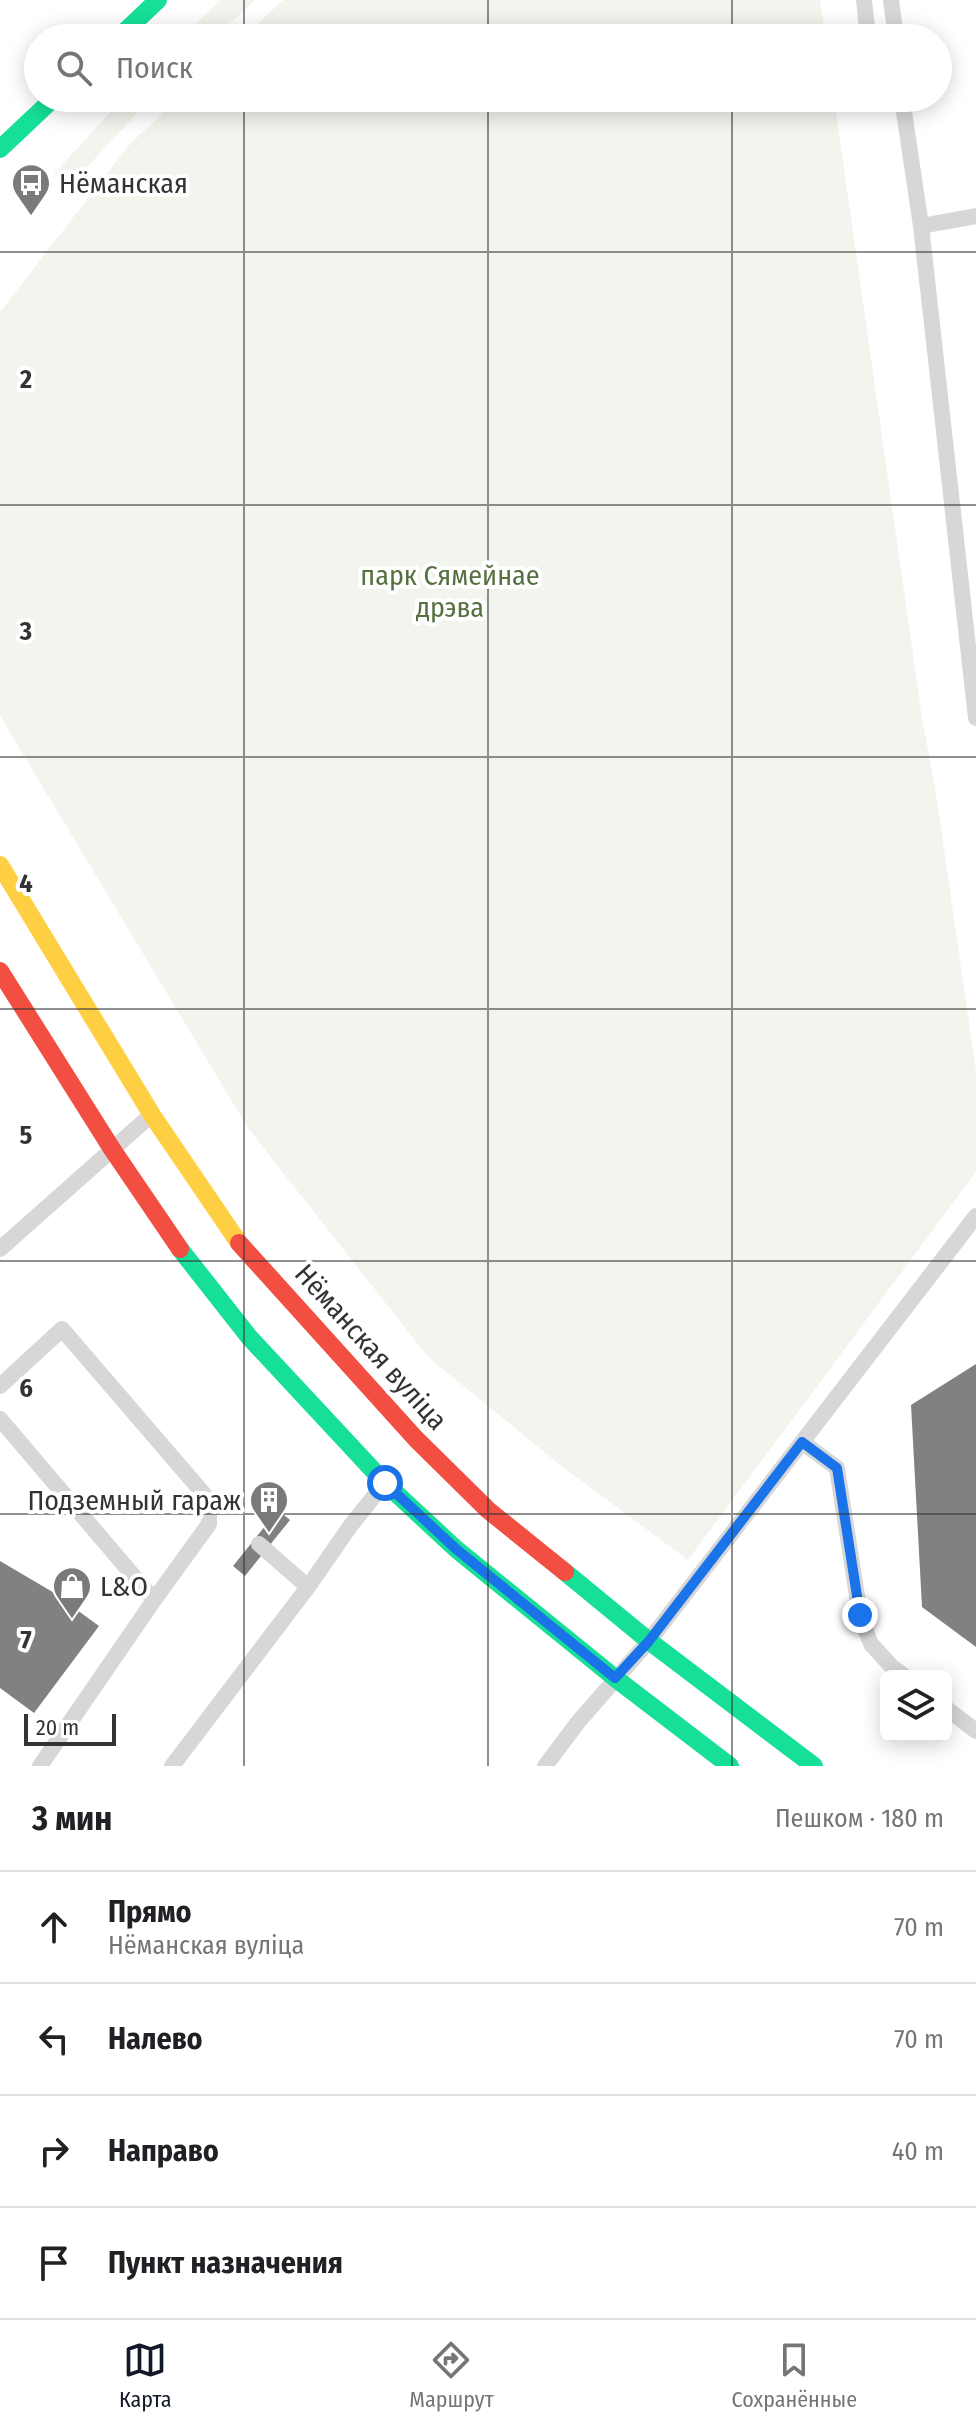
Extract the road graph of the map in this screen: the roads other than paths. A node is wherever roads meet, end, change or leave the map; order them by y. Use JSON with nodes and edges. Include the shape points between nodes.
{"nodes":[{"id":1,"x":158,"y":0,"type":"edge"},
{"id":2,"x":864,"y":0,"type":"edge"},
{"id":3,"x":891,"y":0,"type":"edge"},
{"id":4,"x":133,"y":24,"type":"edge"},
{"id":5,"x":867,"y":24,"type":"edge"},
{"id":6,"x":894,"y":24,"type":"edge"},
{"id":7,"x":39,"y":112,"type":"edge"},
{"id":8,"x":904,"y":112,"type":"edge"},
{"id":9,"x":0,"y":149,"type":"edge"},
{"id":10,"x":976,"y":216,"type":"edge"},
{"id":11,"x":921,"y":226,"type":"junction"},
{"id":12,"x":975,"y":700,"type":"edge"},
{"id":13,"x":976,"y":718,"type":"edge"},
{"id":14,"x":0,"y":865,"type":"edge"},
{"id":15,"x":0,"y":971,"type":"edge"},
{"id":16,"x":152,"y":1115,"type":"junction"},
{"id":17,"x":112,"y":1149,"type":"junction"},
{"id":18,"x":976,"y":1216,"type":"edge"},
{"id":19,"x":2,"y":1242,"type":"edge"},
{"id":20,"x":0,"y":1386,"type":"edge"},
{"id":21,"x":0,"y":1419,"type":"edge"},
{"id":22,"x":802,"y":1442,"type":"junction"},
{"id":23,"x":385,"y":1483,"type":"junction"},
{"id":24,"x":259,"y":1544,"type":"dead end"},
{"id":25,"x":308,"y":1587,"type":"junction"},
{"id":26,"x":154,"y":1600,"type":"junction"},
{"id":27,"x":649,"y":1641,"type":"junction"},
{"id":28,"x":896,"y":1670,"type":"edge"},
{"id":29,"x":615,"y":1678,"type":"junction"},
{"id":30,"x":952,"y":1713,"type":"edge"},
{"id":31,"x":976,"y":1731,"type":"edge"},
{"id":32,"x":40,"y":1766,"type":"edge"},
{"id":33,"x":172,"y":1766,"type":"edge"},
{"id":34,"x":545,"y":1766,"type":"edge"},
{"id":35,"x":730,"y":1766,"type":"edge"},
{"id":36,"x":814,"y":1766,"type":"edge"}],
"edges":[{"from":1,"to":4,"type":"main road"},
{"from":2,"to":5,"type":"lane"},
{"from":3,"to":6,"type":"lane"},
{"from":7,"to":9,"type":"main road"},
{"from":8,"to":11,"type":"lane"},
{"from":10,"to":11,"type":"lane"},
{"from":11,"to":12,"type":"lane"},
{"from":12,"to":13,"type":"lane"},
{"from":14,"to":16,"type":"main road","name":"Нёманская вуліца"},
{"from":15,"to":17,"type":"main road"},
{"from":16,"to":17,"type":"lane"},
{"from":16,"to":27,"type":"main road","name":"Нёманская вуліца","via":[[237,1241],[416,1439],[488,1510]]},
{"from":17,"to":19,"type":"lane"},
{"from":17,"to":23,"type":"main road","via":[[249,1337]]},
{"from":18,"to":22,"type":"lane"},
{"from":20,"to":26,"type":"lane","via":[[62,1329],[209,1500],[209,1524]]},
{"from":21,"to":26,"type":"lane"},
{"from":22,"to":27,"type":"lane"},
{"from":22,"to":28,"type":"lane","via":[[837,1468],[860,1615],[871,1644]]},
{"from":23,"to":25,"type":"lane"},
{"from":23,"to":29,"type":"main road","via":[[456,1549]]},
{"from":24,"to":25,"type":"lane"},
{"from":25,"to":33,"type":"lane"},
{"from":26,"to":32,"type":"lane"},
{"from":27,"to":29,"type":"lane"},
{"from":27,"to":36,"type":"main road","name":"Нёманская вуліца"},
{"from":29,"to":34,"type":"lane"},
{"from":29,"to":35,"type":"main road"},
{"from":30,"to":31,"type":"lane"}]}
